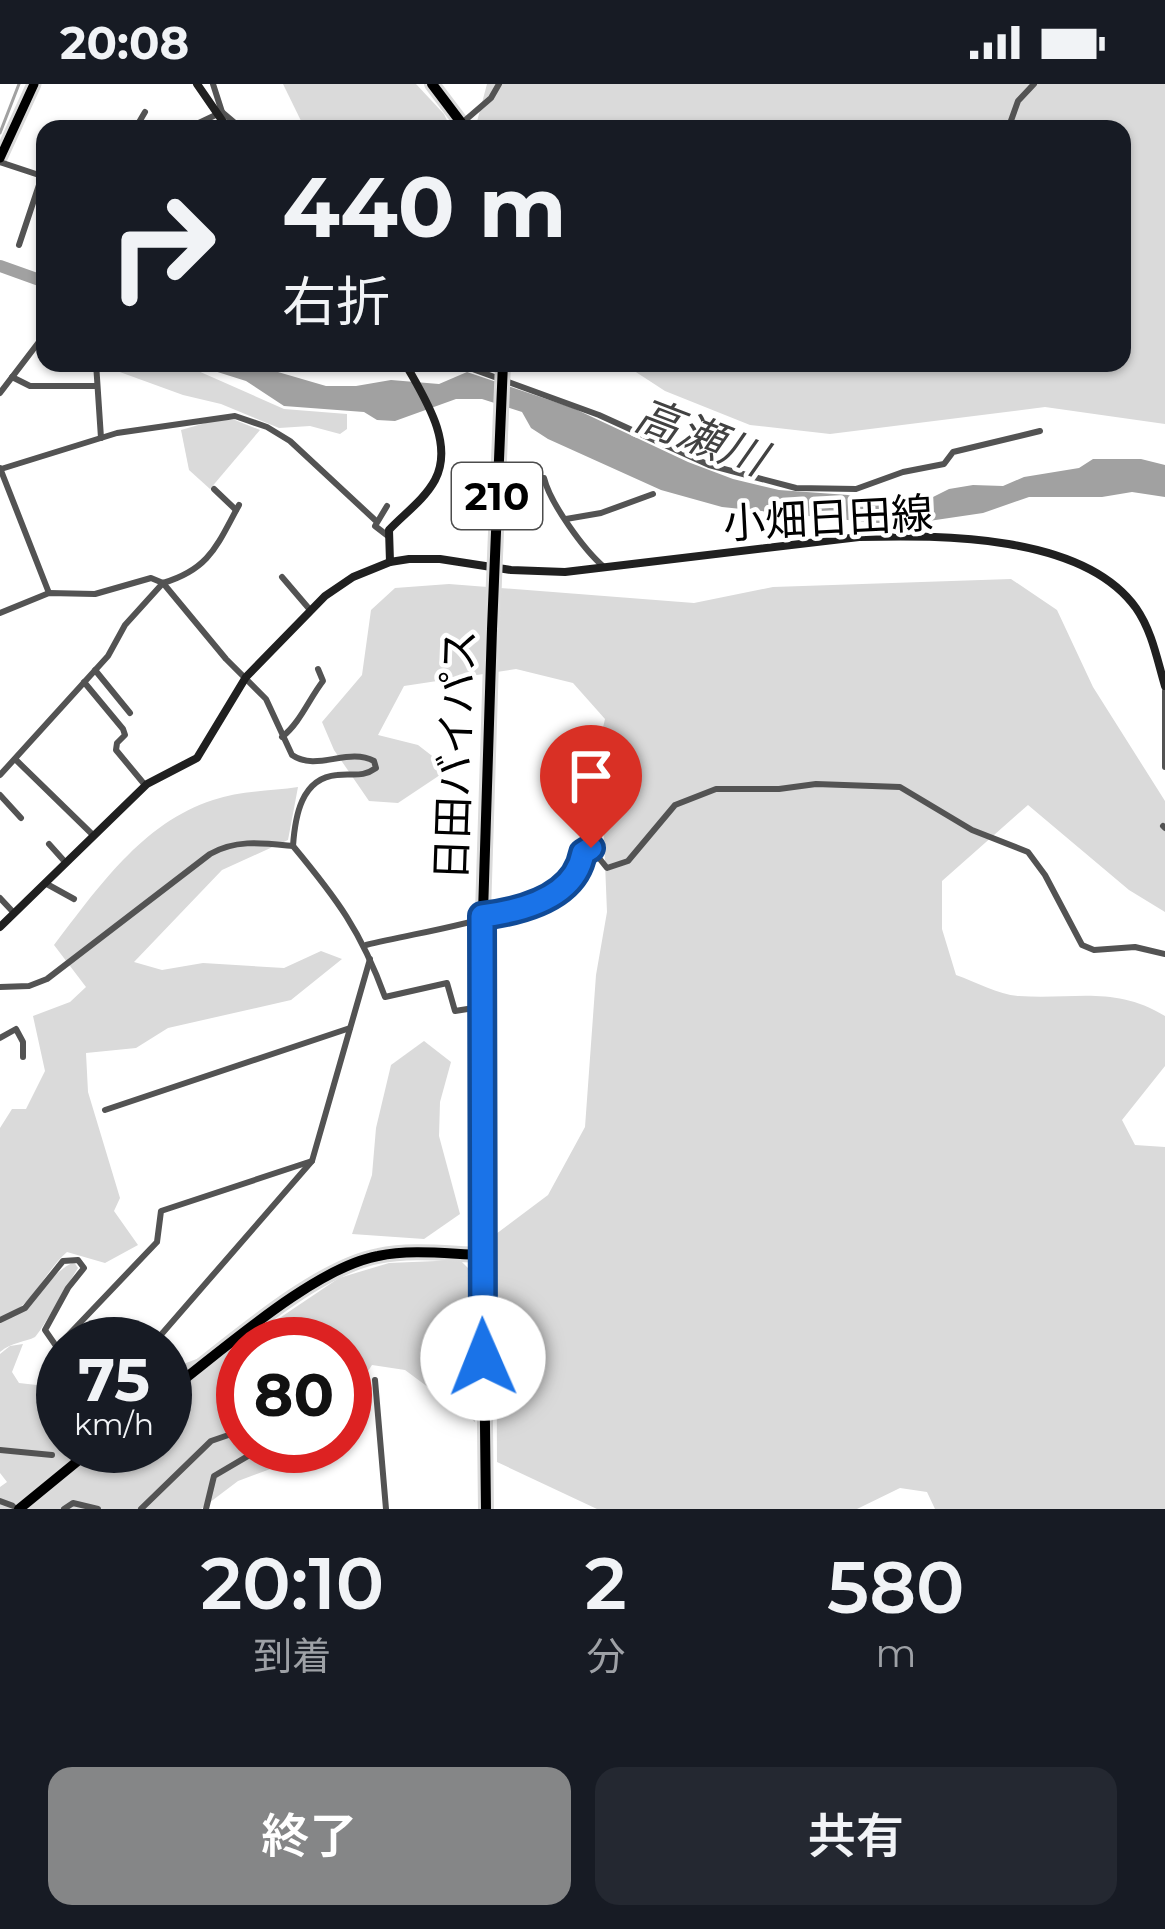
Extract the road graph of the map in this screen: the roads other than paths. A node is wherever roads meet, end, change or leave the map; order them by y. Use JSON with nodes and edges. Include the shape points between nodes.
{"nodes":[{"id":1,"x":34,"y":84,"type":"edge"},
{"id":2,"x":197,"y":84,"type":"edge"},
{"id":3,"x":213,"y":84,"type":"edge"},
{"id":4,"x":432,"y":84,"type":"edge"},
{"id":5,"x":499,"y":84,"type":"edge"},
{"id":6,"x":1034,"y":84,"type":"edge"},
{"id":7,"x":145,"y":112,"type":"dead end"},
{"id":8,"x":221,"y":114,"type":"junction"},
{"id":9,"x":140,"y":120,"type":"edge"},
{"id":10,"x":207,"y":120,"type":"edge"},
{"id":11,"x":224,"y":120,"type":"edge"},
{"id":12,"x":229,"y":120,"type":"edge"},
{"id":13,"x":457,"y":120,"type":"edge"},
{"id":14,"x":468,"y":120,"type":"edge"},
{"id":15,"x":1011,"y":120,"type":"edge"},
{"id":16,"x":0,"y":160,"type":"edge"},
{"id":17,"x":36,"y":174,"type":"edge"},
{"id":18,"x":36,"y":199,"type":"edge"},
{"id":19,"x":19,"y":245,"type":"dead end"},
{"id":20,"x":36,"y":346,"type":"edge"},
{"id":21,"x":97,"y":372,"type":"edge"},
{"id":22,"x":410,"y":372,"type":"edge"},
{"id":23,"x":482,"y":372,"type":"edge"},
{"id":24,"x":502,"y":372,"type":"edge"},
{"id":25,"x":12,"y":377,"type":"junction"},
{"id":26,"x":97,"y":386,"type":"junction"},
{"id":27,"x":0,"y":394,"type":"edge"},
{"id":28,"x":1040,"y":430,"type":"dead end"},
{"id":29,"x":101,"y":439,"type":"junction"},
{"id":30,"x":0,"y":468,"type":"edge"},
{"id":31,"x":544,"y":478,"type":"dead end"},
{"id":32,"x":214,"y":489,"type":"dead end"},
{"id":33,"x":653,"y":494,"type":"dead end"},
{"id":34,"x":387,"y":506,"type":"dead end"},
{"id":35,"x":566,"y":519,"type":"junction"},
{"id":36,"x":375,"y":520,"type":"junction"},
{"id":37,"x":388,"y":536,"type":"junction"},
{"id":38,"x":390,"y":562,"type":"junction"},
{"id":39,"x":604,"y":567,"type":"junction"},
{"id":40,"x":281,"y":577,"type":"dead end"},
{"id":41,"x":163,"y":583,"type":"junction"},
{"id":42,"x":49,"y":593,"type":"junction"},
{"id":43,"x":311,"y":611,"type":"junction"},
{"id":44,"x":0,"y":613,"type":"edge"},
{"id":45,"x":318,"y":668,"type":"dead end"},
{"id":46,"x":95,"y":670,"type":"junction"},
{"id":47,"x":246,"y":677,"type":"junction"},
{"id":48,"x":84,"y":682,"type":"junction"},
{"id":49,"x":1165,"y":688,"type":"edge"},
{"id":50,"x":130,"y":712,"type":"dead end"},
{"id":51,"x":282,"y":736,"type":"junction"},
{"id":52,"x":15,"y":759,"type":"junction"},
{"id":53,"x":1165,"y":767,"type":"edge"},
{"id":54,"x":0,"y":775,"type":"edge"},
{"id":55,"x":145,"y":785,"type":"junction"},
{"id":56,"x":0,"y":796,"type":"edge"},
{"id":57,"x":21,"y":818,"type":"dead end"},
{"id":58,"x":94,"y":836,"type":"junction"},
{"id":59,"x":50,"y":844,"type":"dead end"},
{"id":60,"x":293,"y":846,"type":"junction"},
{"id":61,"x":66,"y":863,"type":"junction"},
{"id":62,"x":45,"y":883,"type":"junction"},
{"id":63,"x":0,"y":898,"type":"edge"},
{"id":64,"x":74,"y":899,"type":"dead end"},
{"id":65,"x":14,"y":913,"type":"junction"},
{"id":66,"x":482,"y":916,"type":"junction"},
{"id":67,"x":0,"y":927,"type":"edge"},
{"id":68,"x":366,"y":945,"type":"junction"},
{"id":69,"x":1165,"y":954,"type":"edge"},
{"id":70,"x":370,"y":958,"type":"junction"},
{"id":71,"x":0,"y":987,"type":"edge"},
{"id":72,"x":481,"y":1007,"type":"junction"},
{"id":73,"x":350,"y":1028,"type":"junction"},
{"id":74,"x":0,"y":1038,"type":"edge"},
{"id":75,"x":23,"y":1057,"type":"dead end"},
{"id":76,"x":105,"y":1110,"type":"dead end"},
{"id":77,"x":312,"y":1161,"type":"junction"},
{"id":78,"x":482,"y":1255,"type":"junction"},
{"id":79,"x":52,"y":1317,"type":"edge"},
{"id":80,"x":86,"y":1317,"type":"edge"},
{"id":81,"x":176,"y":1317,"type":"edge"},
{"id":82,"x":0,"y":1320,"type":"edge"},
{"id":83,"x":192,"y":1374,"type":"edge"},
{"id":84,"x":375,"y":1380,"type":"dead end"},
{"id":85,"x":216,"y":1439,"type":"edge"},
{"id":86,"x":0,"y":1450,"type":"edge"},
{"id":87,"x":36,"y":1453,"type":"edge"},
{"id":88,"x":63,"y":1473,"type":"edge"},
{"id":89,"x":219,"y":1473,"type":"edge"},
{"id":90,"x":0,"y":1502,"type":"edge"},
{"id":91,"x":20,"y":1509,"type":"edge"},
{"id":92,"x":64,"y":1509,"type":"edge"},
{"id":93,"x":98,"y":1509,"type":"edge"},
{"id":94,"x":141,"y":1509,"type":"edge"},
{"id":95,"x":206,"y":1509,"type":"edge"},
{"id":96,"x":386,"y":1509,"type":"edge"},
{"id":97,"x":486,"y":1509,"type":"edge"}],
"edges":[{"from":1,"to":16,"type":"main road"},
{"from":2,"to":8,"type":"main road"},
{"from":3,"to":8,"type":"street"},
{"from":4,"to":13,"type":"highway"},
{"from":5,"to":14,"type":"street"},
{"from":6,"to":15,"type":"street"},
{"from":7,"to":9,"type":"street"},
{"from":8,"to":10,"type":"street"},
{"from":8,"to":11,"type":"main road"},
{"from":8,"to":12,"type":"street"},
{"from":16,"to":17,"type":"street"},
{"from":18,"to":19,"type":"street"},
{"from":20,"to":25,"type":"street"},
{"from":21,"to":26,"type":"street"},
{"from":22,"to":37,"type":"main road","via":[[440,436],[441,464]]},
{"from":23,"to":28,"type":"street","via":[[709,465],[796,488],[869,486],[944,464],[953,452]]},
{"from":24,"to":66,"type":"highway","name":"日田バイパス","number":"210","bridge":true},
{"from":25,"to":26,"type":"street","via":[[30,386]]},
{"from":25,"to":27,"type":"street"},
{"from":26,"to":29,"type":"street"},
{"from":29,"to":30,"type":"street"},
{"from":29,"to":36,"type":"street","via":[[235,416],[290,441]]},
{"from":30,"to":42,"type":"street"},
{"from":31,"to":35,"type":"street"},
{"from":32,"to":41,"type":"street","via":[[238,507],[204,564]]},
{"from":33,"to":35,"type":"street"},
{"from":34,"to":36,"type":"street"},
{"from":35,"to":39,"type":"street"},
{"from":36,"to":37,"type":"street"},
{"from":37,"to":38,"type":"main road"},
{"from":38,"to":39,"type":"main road","name":"小畑日田線"},
{"from":38,"to":43,"type":"main road","name":"小畑日田線","via":[[343,582]]},
{"from":39,"to":49,"type":"main road","name":"小畑日田線","via":[[859,537],[1032,548],[1089,569],[1124,595],[1146,626]]},
{"from":40,"to":43,"type":"street"},
{"from":41,"to":42,"type":"street","via":[[151,578],[94,594]]},
{"from":41,"to":46,"type":"street"},
{"from":41,"to":47,"type":"street"},
{"from":42,"to":44,"type":"street"},
{"from":43,"to":47,"type":"main road","name":"小畑日田線"},
{"from":45,"to":51,"type":"street","via":[[322,681]]},
{"from":46,"to":48,"type":"street"},
{"from":46,"to":50,"type":"street"},
{"from":47,"to":51,"type":"street"},
{"from":47,"to":55,"type":"main road","name":"小畑日田線","via":[[197,758]]},
{"from":48,"to":52,"type":"street"},
{"from":48,"to":55,"type":"street","via":[[125,731],[116,749]]},
{"from":49,"to":53,"type":"street"},
{"from":51,"to":60,"type":"street","via":[[300,761],[365,756],[376,768],[317,782],[298,808]]},
{"from":52,"to":54,"type":"street"},
{"from":52,"to":58,"type":"street"},
{"from":55,"to":58,"type":"main road","name":"小畑日田線"},
{"from":56,"to":57,"type":"street"},
{"from":58,"to":61,"type":"main road","name":"小畑日田線"},
{"from":59,"to":61,"type":"street"},
{"from":60,"to":68,"type":"street"},
{"from":60,"to":71,"type":"street","via":[[222,847],[47,979]]},
{"from":61,"to":62,"type":"main road","name":"小畑日田線"},
{"from":62,"to":64,"type":"street"},
{"from":62,"to":65,"type":"main road","name":"小畑日田線"},
{"from":63,"to":65,"type":"street"},
{"from":65,"to":67,"type":"main road","name":"小畑日田線"},
{"from":66,"to":68,"type":"street"},
{"from":66,"to":69,"type":"street","via":[[563,889],[591,848],[607,868],[628,861],[675,805],[716,789],[900,787],[1028,853],[1082,945]]},
{"from":66,"to":72,"type":"highway","name":"日田バイパス","number":"210"},
{"from":68,"to":70,"type":"street"},
{"from":70,"to":72,"type":"street","via":[[386,997],[447,983],[455,1012]]},
{"from":70,"to":73,"type":"street"},
{"from":72,"to":78,"type":"highway","name":"日田バイパス","number":"210"},
{"from":73,"to":76,"type":"street"},
{"from":73,"to":77,"type":"street"},
{"from":74,"to":75,"type":"street","via":[[16,1029]]},
{"from":77,"to":80,"type":"street","via":[[161,1211],[158,1242]]},
{"from":77,"to":81,"type":"street"},
{"from":78,"to":83,"type":"highway","via":[[384,1254],[345,1266]]},
{"from":78,"to":97,"type":"highway","name":"日田バイパス","number":"210"},
{"from":79,"to":82,"type":"street","via":[[84,1268],[78,1260],[63,1262],[25,1308]]},
{"from":84,"to":96,"type":"street"},
{"from":85,"to":94,"type":"street"},
{"from":86,"to":87,"type":"street"},
{"from":88,"to":91,"type":"highway","bridge":true},
{"from":89,"to":95,"type":"street"},
{"from":90,"to":91,"type":"street"},
{"from":92,"to":93,"type":"street"}]}
